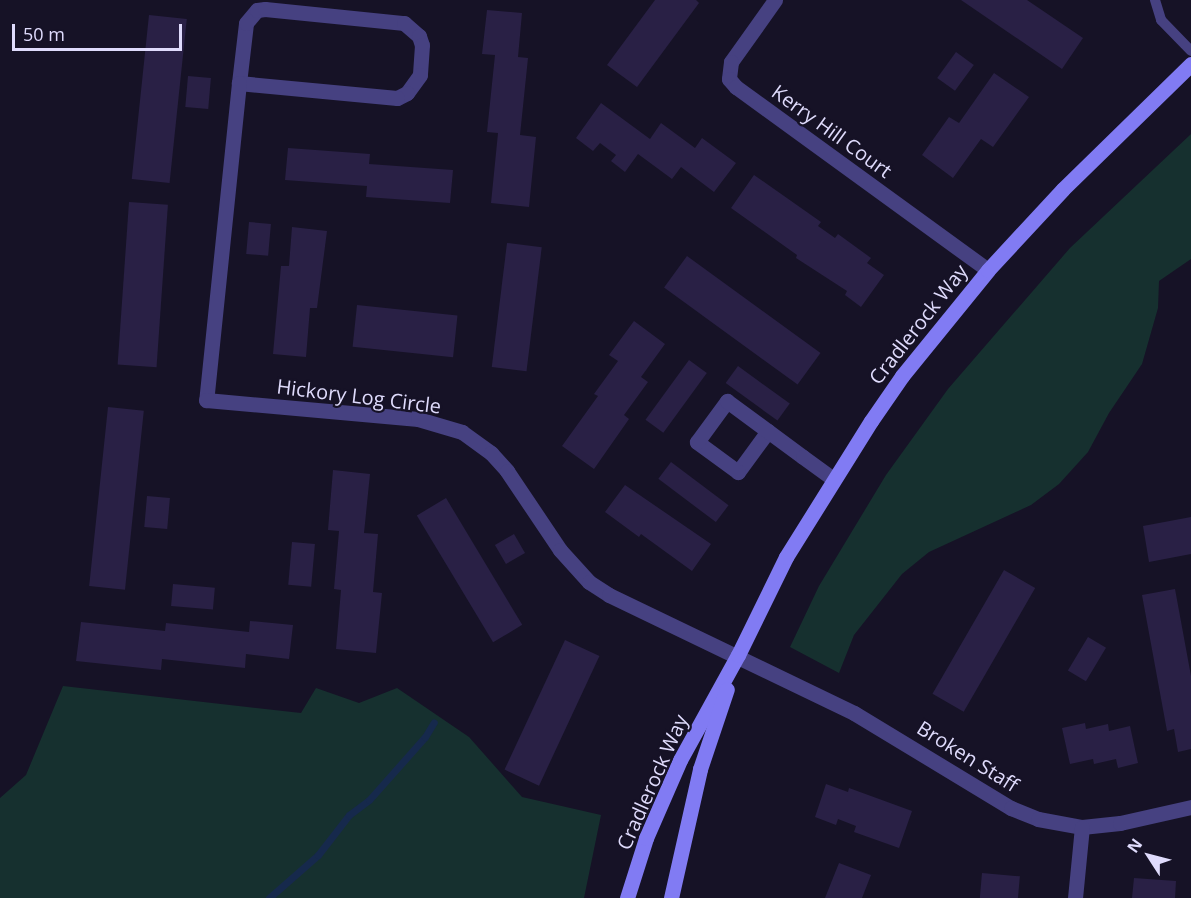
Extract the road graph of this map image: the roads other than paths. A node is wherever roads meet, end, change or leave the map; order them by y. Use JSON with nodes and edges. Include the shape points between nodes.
{"nodes":[{"id":1,"x":775,"y":0,"type":"edge"},
{"id":2,"x":1155,"y":0,"type":"edge"},
{"id":3,"x":1191,"y":51,"type":"edge"},
{"id":4,"x":1191,"y":64,"type":"edge"},
{"id":5,"x":239,"y":83,"type":"junction"},
{"id":6,"x":988,"y":270,"type":"junction"},
{"id":7,"x":768,"y":431,"type":"junction"},
{"id":8,"x":833,"y":479,"type":"junction"},
{"id":9,"x":738,"y":655,"type":"junction"},
{"id":10,"x":1191,"y":807,"type":"edge"},
{"id":11,"x":1082,"y":827,"type":"junction"},
{"id":12,"x":627,"y":898,"type":"edge"},
{"id":13,"x":671,"y":898,"type":"edge"},
{"id":14,"x":1075,"y":898,"type":"edge"}],
"edges":[{"from":1,"to":6,"type":"street","name":"Kerry Hill Court","via":[[731,62],[729,79]]},
{"from":2,"to":3,"type":"lane","via":[[1161,20]]},
{"from":4,"to":6,"type":"street","name":"Cradlerock Way","via":[[1070,182]]},
{"from":5,"to":5,"type":"street","name":"Hickory Log Circle","via":[[397,98],[414,86],[420,75],[422,45],[419,36],[404,23],[257,10],[246,23]]},
{"from":5,"to":9,"type":"street","name":"Hickory Log Circle","via":[[206,400],[418,419],[462,432],[491,453],[507,471],[560,550],[589,582]]},
{"from":6,"to":8,"type":"street","name":"Cradlerock Way","via":[[902,376]]},
{"from":7,"to":7,"type":"street","via":[[727,401],[697,442],[738,472]]},
{"from":7,"to":8,"type":"street"},
{"from":8,"to":9,"type":"street","name":"Cradlerock Way","via":[[786,557]]},
{"from":9,"to":11,"type":"street","name":"Broken Staff","via":[[854,712],[1011,808],[1038,819]]},
{"from":9,"to":12,"type":"street","name":"Cradlerock Way","via":[[680,759],[646,838]]},
{"from":9,"to":13,"type":"street","name":"Cradlerock Way","via":[[700,770]]},
{"from":10,"to":11,"type":"street","name":"Broken Staff"},
{"from":11,"to":14,"type":"street"}]}
